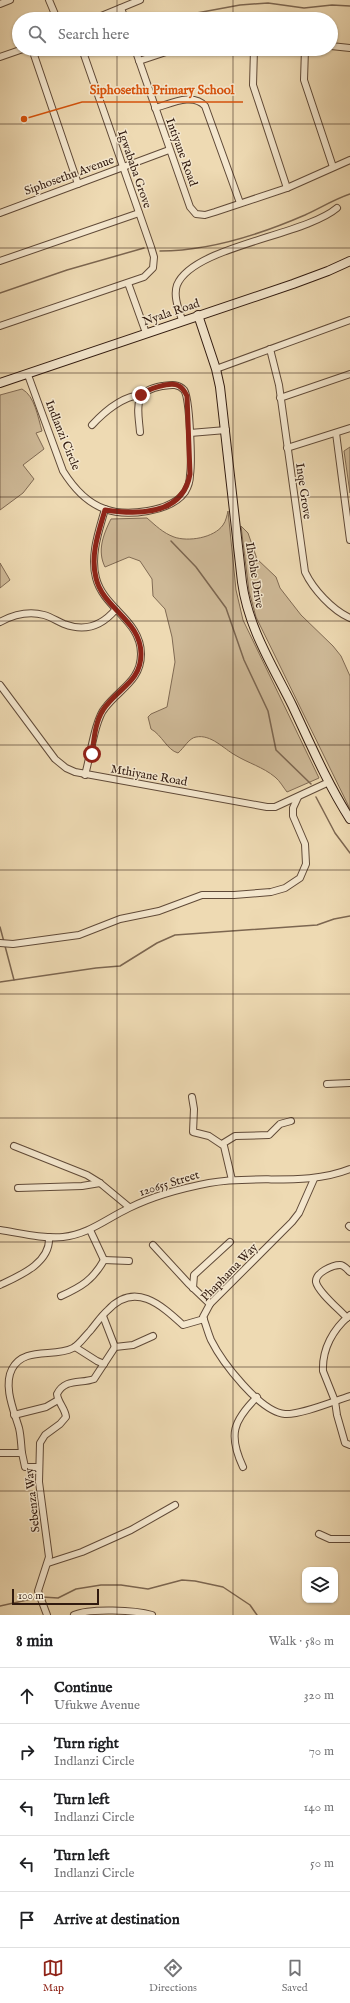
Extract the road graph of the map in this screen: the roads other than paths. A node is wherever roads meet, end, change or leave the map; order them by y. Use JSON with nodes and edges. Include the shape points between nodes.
{"nodes":[{"id":1,"x":10,"y":0,"type":"edge"},
{"id":2,"x":49,"y":0,"type":"edge"},
{"id":3,"x":140,"y":0,"type":"edge"},
{"id":4,"x":0,"y":4,"type":"edge"},
{"id":5,"x":121,"y":8,"type":"junction"},
{"id":6,"x":54,"y":12,"type":"edge"},
{"id":7,"x":111,"y":12,"type":"edge"},
{"id":8,"x":122,"y":12,"type":"edge"},
{"id":9,"x":338,"y":47,"type":"edge"},
{"id":10,"x":350,"y":48,"type":"edge"},
{"id":11,"x":12,"y":53,"type":"edge"},
{"id":12,"x":34,"y":56,"type":"edge"},
{"id":13,"x":84,"y":56,"type":"edge"},
{"id":14,"x":137,"y":56,"type":"edge"},
{"id":15,"x":154,"y":56,"type":"edge"},
{"id":16,"x":254,"y":56,"type":"edge"},
{"id":17,"x":305,"y":56,"type":"edge"},
{"id":18,"x":0,"y":58,"type":"edge"},
{"id":19,"x":139,"y":61,"type":"junction"},
{"id":20,"x":155,"y":108,"type":"junction"},
{"id":21,"x":169,"y":150,"type":"junction"},
{"id":22,"x":350,"y":160,"type":"edge"},
{"id":23,"x":123,"y":167,"type":"junction"},
{"id":24,"x":333,"y":167,"type":"junction"},
{"id":25,"x":78,"y":184,"type":"junction"},
{"id":26,"x":287,"y":188,"type":"junction"},
{"id":27,"x":240,"y":203,"type":"junction"},
{"id":28,"x":337,"y":208,"type":"dead end"},
{"id":29,"x":0,"y":212,"type":"edge"},
{"id":30,"x":139,"y":213,"type":"junction"},
{"id":31,"x":0,"y":261,"type":"edge"},
{"id":32,"x":350,"y":261,"type":"edge"},
{"id":33,"x":128,"y":283,"type":"junction"},
{"id":34,"x":198,"y":315,"type":"junction"},
{"id":35,"x":182,"y":320,"type":"junction"},
{"id":36,"x":350,"y":320,"type":"edge"},
{"id":37,"x":0,"y":326,"type":"edge"},
{"id":38,"x":146,"y":333,"type":"junction"},
{"id":39,"x":270,"y":348,"type":"junction"},
{"id":40,"x":216,"y":369,"type":"junction"},
{"id":41,"x":350,"y":374,"type":"edge"},
{"id":42,"x":28,"y":375,"type":"junction"},
{"id":43,"x":0,"y":384,"type":"edge"},
{"id":44,"x":141,"y":395,"type":"junction"},
{"id":45,"x":280,"y":398,"type":"junction"},
{"id":46,"x":92,"y":425,"type":"dead end"},
{"id":47,"x":350,"y":428,"type":"edge"},
{"id":48,"x":226,"y":430,"type":"junction"},
{"id":49,"x":140,"y":432,"type":"dead end"},
{"id":50,"x":190,"y":433,"type":"junction"},
{"id":51,"x":336,"y":433,"type":"junction"},
{"id":52,"x":287,"y":448,"type":"junction"},
{"id":53,"x":105,"y":510,"type":"junction"},
{"id":54,"x":350,"y":540,"type":"edge"},
{"id":55,"x":116,"y":609,"type":"junction"},
{"id":56,"x":350,"y":618,"type":"edge"},
{"id":57,"x":0,"y":622,"type":"edge"},
{"id":58,"x":0,"y":685,"type":"edge"},
{"id":59,"x":86,"y":774,"type":"junction"},
{"id":60,"x":329,"y":782,"type":"junction"},
{"id":61,"x":298,"y":797,"type":"junction"},
{"id":62,"x":350,"y":819,"type":"edge"},
{"id":63,"x":0,"y":943,"type":"edge"},
{"id":64,"x":350,"y":1082,"type":"edge"},
{"id":65,"x":327,"y":1084,"type":"dead end"},
{"id":66,"x":192,"y":1097,"type":"dead end"},
{"id":67,"x":291,"y":1121,"type":"dead end"},
{"id":68,"x":222,"y":1144,"type":"junction"},
{"id":69,"x":14,"y":1146,"type":"dead end"},
{"id":70,"x":350,"y":1169,"type":"edge"},
{"id":71,"x":314,"y":1179,"type":"junction"},
{"id":72,"x":232,"y":1180,"type":"junction"},
{"id":73,"x":100,"y":1183,"type":"junction"},
{"id":74,"x":18,"y":1188,"type":"dead end"},
{"id":75,"x":129,"y":1207,"type":"junction"},
{"id":76,"x":0,"y":1230,"type":"edge"},
{"id":77,"x":90,"y":1230,"type":"junction"},
{"id":78,"x":49,"y":1237,"type":"junction"},
{"id":79,"x":230,"y":1242,"type":"dead end"},
{"id":80,"x":153,"y":1245,"type":"dead end"},
{"id":81,"x":104,"y":1260,"type":"junction"},
{"id":82,"x":129,"y":1261,"type":"dead end"},
{"id":83,"x":350,"y":1272,"type":"edge"},
{"id":84,"x":0,"y":1285,"type":"edge"},
{"id":85,"x":193,"y":1288,"type":"junction"},
{"id":86,"x":61,"y":1296,"type":"dead end"},
{"id":87,"x":210,"y":1304,"type":"junction"},
{"id":88,"x":103,"y":1316,"type":"junction"},
{"id":89,"x":348,"y":1317,"type":"edge"},
{"id":90,"x":204,"y":1320,"type":"junction"},
{"id":91,"x":153,"y":1336,"type":"dead end"},
{"id":92,"x":75,"y":1346,"type":"junction"},
{"id":93,"x":116,"y":1347,"type":"junction"},
{"id":94,"x":104,"y":1364,"type":"junction"},
{"id":95,"x":350,"y":1396,"type":"edge"},
{"id":96,"x":256,"y":1397,"type":"junction"},
{"id":97,"x":58,"y":1400,"type":"junction"},
{"id":98,"x":335,"y":1401,"type":"junction"},
{"id":99,"x":14,"y":1415,"type":"junction"},
{"id":100,"x":348,"y":1444,"type":"edge"},
{"id":101,"x":22,"y":1452,"type":"junction"},
{"id":102,"x":0,"y":1453,"type":"edge"},
{"id":103,"x":38,"y":1467,"type":"junction"},
{"id":104,"x":243,"y":1467,"type":"dead end"},
{"id":105,"x":175,"y":1505,"type":"dead end"},
{"id":106,"x":319,"y":1534,"type":"dead end"},
{"id":107,"x":350,"y":1539,"type":"edge"},
{"id":108,"x":48,"y":1563,"type":"junction"},
{"id":109,"x":104,"y":1613,"type":"edge"},
{"id":110,"x":134,"y":1613,"type":"edge"},
{"id":111,"x":47,"y":1615,"type":"edge"},
{"id":112,"x":74,"y":1615,"type":"edge"},
{"id":113,"x":152,"y":1615,"type":"edge"}],
"edges":[{"from":1,"to":4,"type":"street"},
{"from":2,"to":6,"type":"street"},
{"from":3,"to":5,"type":"street"},
{"from":5,"to":7,"type":"street"},
{"from":5,"to":8,"type":"street"},
{"from":9,"to":10,"type":"street"},
{"from":11,"to":18,"type":"street"},
{"from":12,"to":25,"type":"street"},
{"from":13,"to":23,"type":"street","name":"Igwababa Grove"},
{"from":14,"to":19,"type":"street","name":"Intiyane Road"},
{"from":15,"to":19,"type":"street"},
{"from":16,"to":26,"type":"street","via":[[253,85]]},
{"from":17,"to":24,"type":"street","via":[[304,80]]},
{"from":19,"to":20,"type":"street","name":"Intiyane Road"},
{"from":20,"to":21,"type":"street","name":"Intiyane Road"},
{"from":20,"to":27,"type":"street","via":[[190,99],[198,100],[205,106]]},
{"from":21,"to":23,"type":"street","name":"Siphosethu Avenue"},
{"from":21,"to":27,"type":"street","name":"Intiyane Road","via":[[190,207],[196,214],[205,215]]},
{"from":22,"to":24,"type":"street"},
{"from":23,"to":25,"type":"street","name":"Siphosethu Avenue"},
{"from":23,"to":30,"type":"street","name":"Igwababa Grove"},
{"from":24,"to":26,"type":"street"},
{"from":25,"to":29,"type":"street","name":"Siphosethu Avenue"},
{"from":26,"to":27,"type":"street"},
{"from":28,"to":35,"type":"street","via":[[325,216],[213,256],[187,272],[177,286],[176,293]]},
{"from":30,"to":31,"type":"street"},
{"from":30,"to":33,"type":"street","name":"Igwababa Grove","via":[[154,263],[148,275]]},
{"from":32,"to":34,"type":"street","name":"Nyala Road","via":[[328,272]]},
{"from":33,"to":37,"type":"street","name":"Igwababa Grove"},
{"from":33,"to":38,"type":"street"},
{"from":34,"to":35,"type":"street","name":"Nyala Road"},
{"from":34,"to":40,"type":"street","name":"Ihobhe Drive"},
{"from":35,"to":38,"type":"street","name":"Nyala Road"},
{"from":36,"to":39,"type":"street"},
{"from":38,"to":42,"type":"street","name":"Nyala Road"},
{"from":39,"to":40,"type":"street"},
{"from":39,"to":45,"type":"street","name":"Inqe Grove"},
{"from":40,"to":48,"type":"street","name":"Ihobhe Drive"},
{"from":41,"to":45,"type":"street"},
{"from":42,"to":43,"type":"street","name":"Nyala Road"},
{"from":42,"to":53,"type":"street","name":"Indlanzi Circle","via":[[63,471],[82,495]]},
{"from":44,"to":46,"type":"street","via":[[133,396],[112,408]]},
{"from":44,"to":49,"type":"street","via":[[138,407]]},
{"from":44,"to":50,"type":"street","name":"Indlanzi Circle","via":[[159,387],[172,384],[180,386],[187,396]]},
{"from":45,"to":52,"type":"street","name":"Inqe Grove"},
{"from":47,"to":51,"type":"street"},
{"from":48,"to":50,"type":"street"},
{"from":48,"to":60,"type":"street","name":"Ihobhe Drive","via":[[243,587],[248,611],[257,635]]},
{"from":50,"to":53,"type":"street","name":"Indlanzi Circle","via":[[190,474],[183,494],[172,503],[147,511]]},
{"from":51,"to":52,"type":"street"},
{"from":51,"to":54,"type":"street"},
{"from":52,"to":56,"type":"street","name":"Inqe Grove","via":[[305,572],[319,592]]},
{"from":53,"to":55,"type":"street","via":[[94,563],[97,583]]},
{"from":55,"to":57,"type":"street","via":[[104,621],[88,628],[65,624],[46,615],[34,613],[13,616]]},
{"from":55,"to":59,"type":"street","via":[[128,620],[138,635],[141,646],[140,667],[129,685],[107,705],[100,716]]},
{"from":58,"to":59,"type":"street","name":"Mthiyane Road","via":[[55,759],[66,768]]},
{"from":59,"to":61,"type":"street","name":"Mthiyane Road","via":[[256,806],[274,806]]},
{"from":60,"to":61,"type":"street","name":"Mthiyane Road"},
{"from":60,"to":62,"type":"street","name":"Ihobhe Drive"},
{"from":61,"to":63,"type":"street","via":[[293,808],[293,816],[305,844],[306,864],[300,878],[285,888],[271,892],[202,895],[159,911],[120,919],[74,936],[13,944]]},
{"from":64,"to":65,"type":"street"},
{"from":66,"to":68,"type":"street","via":[[194,1134],[209,1136]]},
{"from":67,"to":68,"type":"street","via":[[280,1124],[269,1134],[235,1136]]},
{"from":68,"to":72,"type":"street"},
{"from":69,"to":73,"type":"street","via":[[87,1175]]},
{"from":70,"to":71,"type":"street","name":"120655 Street"},
{"from":71,"to":72,"type":"street","name":"120655 Street"},
{"from":71,"to":87,"type":"street","name":"Phaphama Way","via":[[292,1222]]},
{"from":72,"to":75,"type":"street","name":"120655 Street","via":[[207,1183]]},
{"from":73,"to":74,"type":"street","via":[[36,1189]]},
{"from":73,"to":75,"type":"street"},
{"from":75,"to":77,"type":"street","name":"120655 Street"},
{"from":76,"to":78,"type":"street","name":"120655 Street"},
{"from":77,"to":78,"type":"street","name":"120655 Street","via":[[63,1237]]},
{"from":77,"to":81,"type":"street"},
{"from":78,"to":84,"type":"street","via":[[48,1248],[36,1264],[22,1275]]},
{"from":79,"to":85,"type":"street","via":[[194,1275]]},
{"from":80,"to":85,"type":"street"},
{"from":81,"to":82,"type":"street"},
{"from":81,"to":86,"type":"street","via":[[97,1273],[88,1281]]},
{"from":83,"to":89,"type":"street","via":[[339,1265],[323,1271],[316,1282],[323,1293]]},
{"from":85,"to":87,"type":"street"},
{"from":87,"to":90,"type":"street","name":"Phaphama Way"},
{"from":88,"to":90,"type":"street","via":[[116,1304],[137,1296],[165,1309],[183,1325]]},
{"from":88,"to":92,"type":"street"},
{"from":88,"to":93,"type":"street"},
{"from":89,"to":98,"type":"street","via":[[327,1343],[323,1354],[323,1371]]},
{"from":90,"to":96,"type":"street","name":"Phaphama Way","via":[[212,1341],[230,1369]]},
{"from":91,"to":93,"type":"street","via":[[133,1345]]},
{"from":92,"to":94,"type":"street"},
{"from":92,"to":99,"type":"street","via":[[65,1351],[34,1355],[14,1366],[9,1390]]},
{"from":93,"to":94,"type":"street"},
{"from":94,"to":97,"type":"street","via":[[94,1379],[76,1381],[61,1388],[57,1394]]},
{"from":95,"to":98,"type":"street","name":"Phaphama Way"},
{"from":96,"to":98,"type":"street","name":"Phaphama Way","via":[[271,1409],[287,1414]]},
{"from":96,"to":104,"type":"street","via":[[239,1416],[235,1427],[234,1441]]},
{"from":97,"to":99,"type":"street","via":[[46,1407]]},
{"from":97,"to":103,"type":"street","name":"Sebenza Way","via":[[65,1410],[66,1417],[42,1438]]},
{"from":98,"to":100,"type":"street","via":[[337,1415]]},
{"from":99,"to":101,"type":"street"},
{"from":101,"to":102,"type":"street"},
{"from":101,"to":103,"type":"street","via":[[25,1467]]},
{"from":103,"to":108,"type":"street","name":"Sebenza Way"},
{"from":105,"to":108,"type":"street","via":[[131,1530],[82,1552]]},
{"from":106,"to":107,"type":"street","via":[[330,1539]]},
{"from":108,"to":111,"type":"street","name":"Sebenza Way","via":[[38,1591]]},
{"from":109,"to":110,"type":"street"},
{"from":109,"to":112,"type":"street","via":[[83,1612]]},
{"from":110,"to":113,"type":"street"}]}
